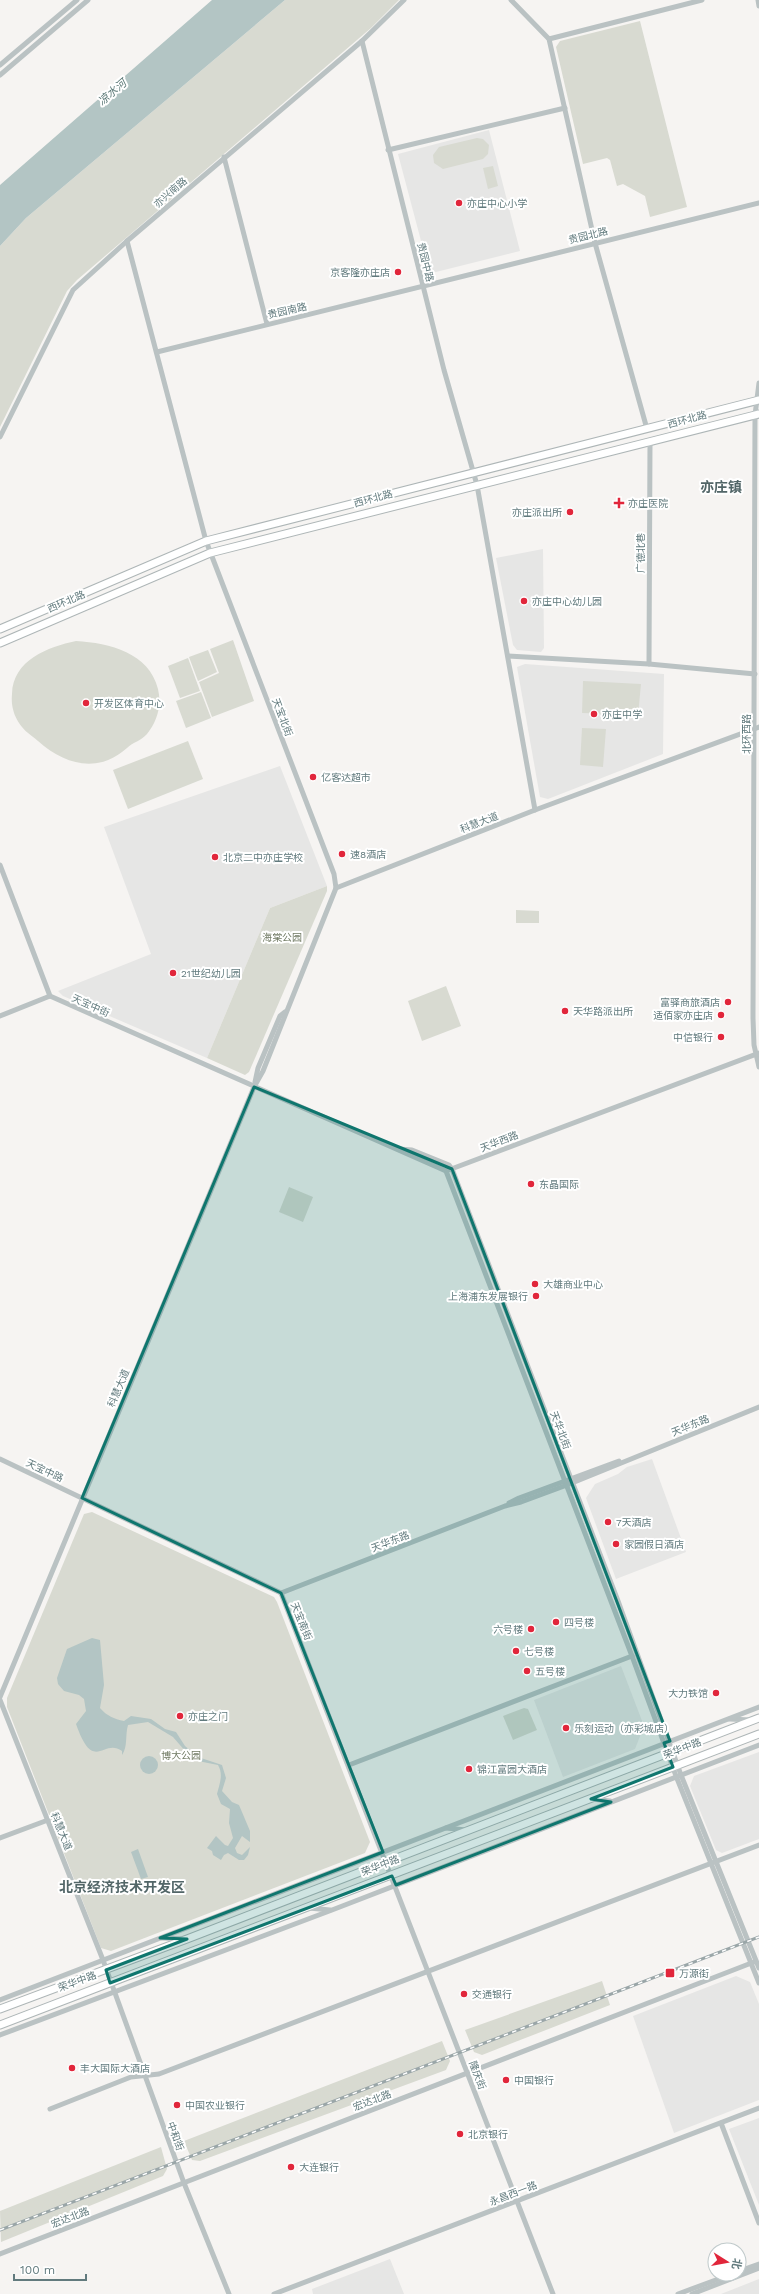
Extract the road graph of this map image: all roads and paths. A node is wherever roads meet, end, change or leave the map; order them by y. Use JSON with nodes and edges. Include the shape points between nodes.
{"nodes":[{"id":1,"x":77,"y":0,"type":"edge"},
{"id":2,"x":88,"y":0,"type":"edge"},
{"id":3,"x":404,"y":0,"type":"edge"},
{"id":4,"x":511,"y":0,"type":"edge"},
{"id":5,"x":702,"y":0,"type":"edge"},
{"id":6,"x":758,"y":0,"type":"edge"},
{"id":7,"x":759,"y":6,"type":"edge"},
{"id":8,"x":549,"y":39,"type":"junction"},
{"id":9,"x":362,"y":41,"type":"junction"},
{"id":10,"x":0,"y":65,"type":"edge"},
{"id":11,"x":0,"y":75,"type":"edge"},
{"id":12,"x":564,"y":108,"type":"junction"},
{"id":13,"x":388,"y":150,"type":"junction"},
{"id":14,"x":224,"y":157,"type":"junction"},
{"id":15,"x":759,"y":203,"type":"edge"},
{"id":16,"x":127,"y":241,"type":"junction"},
{"id":17,"x":595,"y":243,"type":"junction"},
{"id":18,"x":423,"y":287,"type":"junction"},
{"id":19,"x":268,"y":324,"type":"junction"},
{"id":20,"x":157,"y":352,"type":"junction"},
{"id":21,"x":759,"y":383,"type":"edge"},
{"id":22,"x":758,"y":400,"type":"edge"},
{"id":23,"x":757,"y":415,"type":"edge"},
{"id":24,"x":647,"y":429,"type":"junction"},
{"id":25,"x":0,"y":437,"type":"edge"},
{"id":26,"x":650,"y":442,"type":"junction"},
{"id":27,"x":474,"y":473,"type":"junction"},
{"id":28,"x":477,"y":485,"type":"junction"},
{"id":29,"x":206,"y":542,"type":"junction"},
{"id":30,"x":210,"y":553,"type":"junction"},
{"id":31,"x":0,"y":629,"type":"edge"},
{"id":32,"x":0,"y":643,"type":"edge"},
{"id":33,"x":508,"y":656,"type":"junction"},
{"id":34,"x":649,"y":664,"type":"junction"},
{"id":35,"x":755,"y":674,"type":"junction"},
{"id":36,"x":759,"y":723,"type":"edge"},
{"id":37,"x":757,"y":728,"type":"edge"},
{"id":38,"x":535,"y":810,"type":"junction"},
{"id":39,"x":0,"y":865,"type":"edge"},
{"id":40,"x":336,"y":888,"type":"junction"},
{"id":41,"x":50,"y":996,"type":"junction"},
{"id":42,"x":0,"y":1016,"type":"edge"},
{"id":43,"x":758,"y":1052,"type":"edge"},
{"id":44,"x":759,"y":1067,"type":"edge"},
{"id":45,"x":254,"y":1087,"type":"junction"},
{"id":46,"x":399,"y":1149,"type":"junction"},
{"id":47,"x":452,"y":1169,"type":"junction"},
{"id":48,"x":446,"y":1171,"type":"junction"},
{"id":49,"x":759,"y":1407,"type":"edge"},
{"id":50,"x":0,"y":1459,"type":"edge"},
{"id":51,"x":569,"y":1482,"type":"junction"},
{"id":52,"x":82,"y":1498,"type":"junction"},
{"id":53,"x":282,"y":1592,"type":"junction"},
{"id":54,"x":632,"y":1656,"type":"junction"},
{"id":55,"x":0,"y":1697,"type":"edge"},
{"id":56,"x":0,"y":1700,"type":"edge"},
{"id":57,"x":759,"y":1707,"type":"edge"},
{"id":58,"x":727,"y":1719,"type":"junction"},
{"id":59,"x":756,"y":1719,"type":"edge"},
{"id":60,"x":759,"y":1734,"type":"edge"},
{"id":61,"x":670,"y":1741,"type":"junction"},
{"id":62,"x":664,"y":1743,"type":"junction"},
{"id":63,"x":759,"y":1745,"type":"edge"},
{"id":64,"x":670,"y":1752,"type":"junction"},
{"id":65,"x":349,"y":1766,"type":"junction"},
{"id":66,"x":675,"y":1766,"type":"junction"},
{"id":67,"x":679,"y":1776,"type":"junction"},
{"id":68,"x":591,"y":1798,"type":"junction"},
{"id":69,"x":611,"y":1802,"type":"junction"},
{"id":70,"x":48,"y":1820,"type":"junction"},
{"id":71,"x":445,"y":1828,"type":"junction"},
{"id":72,"x":469,"y":1830,"type":"junction"},
{"id":73,"x":0,"y":1838,"type":"edge"},
{"id":74,"x":759,"y":1845,"type":"edge"},
{"id":75,"x":383,"y":1852,"type":"junction"},
{"id":76,"x":387,"y":1862,"type":"junction"},
{"id":77,"x":713,"y":1862,"type":"junction"},
{"id":78,"x":392,"y":1876,"type":"junction"},
{"id":79,"x":396,"y":1885,"type":"junction"},
{"id":80,"x":309,"y":1908,"type":"junction"},
{"id":81,"x":332,"y":1910,"type":"junction"},
{"id":82,"x":160,"y":1938,"type":"junction"},
{"id":83,"x":187,"y":1939,"type":"junction"},
{"id":84,"x":103,"y":1960,"type":"junction"},
{"id":85,"x":756,"y":1961,"type":"edge"},
{"id":86,"x":759,"y":1968,"type":"edge"},
{"id":87,"x":106,"y":1970,"type":"junction"},
{"id":88,"x":429,"y":1971,"type":"junction"},
{"id":89,"x":110,"y":1982,"type":"junction"},
{"id":90,"x":759,"y":1983,"type":"edge"},
{"id":91,"x":113,"y":1991,"type":"junction"},
{"id":92,"x":0,"y":2000,"type":"edge"},
{"id":93,"x":0,"y":2009,"type":"edge"},
{"id":94,"x":22,"y":2017,"type":"junction"},
{"id":95,"x":45,"y":2017,"type":"junction"},
{"id":96,"x":0,"y":2026,"type":"edge"},
{"id":97,"x":0,"y":2035,"type":"edge"},
{"id":98,"x":468,"y":2073,"type":"junction"},
{"id":99,"x":144,"y":2075,"type":"junction"},
{"id":100,"x":759,"y":2108,"type":"edge"},
{"id":101,"x":50,"y":2109,"type":"dead end"},
{"id":102,"x":721,"y":2123,"type":"junction"},
{"id":103,"x":184,"y":2183,"type":"junction"},
{"id":104,"x":518,"y":2202,"type":"junction"},
{"id":105,"x":759,"y":2223,"type":"edge"},
{"id":106,"x":0,"y":2254,"type":"edge"},
{"id":107,"x":759,"y":2264,"type":"edge"},
{"id":108,"x":747,"y":2268,"type":"edge"},
{"id":109,"x":759,"y":2268,"type":"edge"},
{"id":110,"x":710,"y":2282,"type":"edge"},
{"id":111,"x":229,"y":2294,"type":"edge"},
{"id":112,"x":274,"y":2294,"type":"edge"},
{"id":113,"x":553,"y":2294,"type":"edge"},
{"id":114,"x":678,"y":2294,"type":"edge"},
{"id":115,"x":692,"y":2294,"type":"edge"}],
"edges":[{"from":1,"to":10,"type":"street"},
{"from":2,"to":11,"type":"street"},
{"from":3,"to":9,"type":"street","name":"亦兴南路"},
{"from":4,"to":8,"type":"street"},
{"from":5,"to":8,"type":"street"},
{"from":6,"to":7,"type":"street"},
{"from":8,"to":12,"type":"street"},
{"from":9,"to":13,"type":"street","name":"贵园中路"},
{"from":9,"to":14,"type":"street","name":"亦兴南路"},
{"from":12,"to":13,"type":"street"},
{"from":12,"to":17,"type":"street"},
{"from":13,"to":18,"type":"street","name":"贵园中路"},
{"from":14,"to":16,"type":"street","name":"亦兴南路"},
{"from":14,"to":19,"type":"street"},
{"from":15,"to":17,"type":"street","name":"贵园北路"},
{"from":16,"to":20,"type":"street","name":"天宝北街"},
{"from":16,"to":25,"type":"street","name":"亦兴南路","via":[[72,290]]},
{"from":17,"to":18,"type":"street","name":"贵园北路"},
{"from":17,"to":24,"type":"street"},
{"from":18,"to":19,"type":"street","name":"贵园南路"},
{"from":18,"to":27,"type":"street","name":"贵园中路"},
{"from":19,"to":20,"type":"street","name":"贵园南路"},
{"from":20,"to":29,"type":"street","name":"天宝北街"},
{"from":21,"to":22,"type":"street","name":"北环西路"},
{"from":22,"to":23,"type":"street","name":"北环西路"},
{"from":22,"to":24,"type":"main road","name":"西环北路"},
{"from":23,"to":26,"type":"main road","name":"西环北路"},
{"from":23,"to":35,"type":"street","name":"北环西路"},
{"from":24,"to":27,"type":"main road","name":"西环北路"},
{"from":26,"to":28,"type":"main road","name":"西环北路"},
{"from":26,"to":34,"type":"street","name":"广德北巷"},
{"from":27,"to":28,"type":"street","name":"贵园中路"},
{"from":27,"to":29,"type":"main road","name":"西环北路"},
{"from":28,"to":30,"type":"main road","name":"西环北路"},
{"from":28,"to":33,"type":"street","name":"贵园中路"},
{"from":29,"to":30,"type":"street","name":"天宝北街"},
{"from":29,"to":31,"type":"main road","name":"西环北路"},
{"from":30,"to":32,"type":"main road","name":"西环北路"},
{"from":30,"to":40,"type":"street","name":"天宝北街","via":[[334,874]]},
{"from":33,"to":34,"type":"street"},
{"from":33,"to":38,"type":"street","name":"贵园中路"},
{"from":34,"to":35,"type":"street"},
{"from":35,"to":37,"type":"street","name":"北环西路"},
{"from":36,"to":37,"type":"street"},
{"from":37,"to":38,"type":"street","name":"科慧大道"},
{"from":37,"to":43,"type":"street","name":"北环西路","via":[[753,1033]]},
{"from":38,"to":40,"type":"street","name":"科慧大道"},
{"from":39,"to":41,"type":"street"},
{"from":40,"to":45,"type":"street","name":"科慧大道","via":[[266,1064]]},
{"from":41,"to":42,"type":"street"},
{"from":41,"to":45,"type":"street","name":"天宝中街"},
{"from":43,"to":44,"type":"street","name":"北环西路"},
{"from":43,"to":47,"type":"street","name":"天华西路"},
{"from":45,"to":46,"type":"street"},
{"from":45,"to":52,"type":"street","name":"科慧大道"},
{"from":46,"to":47,"type":"street","via":[[412,1150]]},
{"from":46,"to":48,"type":"street","via":[[409,1156]]},
{"from":47,"to":48,"type":"street","name":"天华西路"},
{"from":47,"to":51,"type":"street","name":"天华北街"},
{"from":48,"to":51,"type":"street","name":"天华北街"},
{"from":49,"to":51,"type":"street","name":"天华东路","via":[[627,1460],[611,1462]]},
{"from":50,"to":52,"type":"street","name":"天宝中路"},
{"from":51,"to":53,"type":"street","name":"天华东路"},
{"from":51,"to":54,"type":"street","name":"天华北街"},
{"from":51,"to":61,"type":"street","name":"天华北街"},
{"from":52,"to":53,"type":"street","name":"天宝南街"},
{"from":52,"to":55,"type":"street","name":"科慧大道"},
{"from":53,"to":65,"type":"street","name":"天宝南街"},
{"from":54,"to":62,"type":"street","name":"天华北街"},
{"from":54,"to":65,"type":"street"},
{"from":56,"to":70,"type":"street","name":"科慧大道"},
{"from":57,"to":58,"type":"street"},
{"from":58,"to":59,"type":"street"},
{"from":58,"to":61,"type":"street"},
{"from":59,"to":64,"type":"main road","name":"荣华中路"},
{"from":60,"to":66,"type":"main road","name":"荣华中路"},
{"from":61,"to":62,"type":"street"},
{"from":61,"to":64,"type":"street","name":"天华北街"},
{"from":62,"to":64,"type":"street","name":"天华北街"},
{"from":62,"to":71,"type":"street"},
{"from":63,"to":67,"type":"street"},
{"from":64,"to":66,"type":"street"},
{"from":64,"to":72,"type":"main road","name":"荣华中路"},
{"from":65,"to":75,"type":"street","name":"天宝南街"},
{"from":66,"to":67,"type":"street"},
{"from":66,"to":68,"type":"main road","name":"荣华中路"},
{"from":67,"to":69,"type":"street"},
{"from":67,"to":77,"type":"street"},
{"from":68,"to":69,"type":"street"},
{"from":68,"to":78,"type":"main road","name":"荣华中路"},
{"from":69,"to":79,"type":"street"},
{"from":70,"to":73,"type":"street"},
{"from":70,"to":84,"type":"street","name":"科慧大道"},
{"from":71,"to":72,"type":"street"},
{"from":71,"to":75,"type":"street"},
{"from":72,"to":76,"type":"main road","name":"荣华中路"},
{"from":74,"to":77,"type":"street"},
{"from":75,"to":76,"type":"street","name":"天宝南街"},
{"from":75,"to":82,"type":"street"},
{"from":76,"to":78,"type":"street","name":"隆庆街"},
{"from":76,"to":83,"type":"main road","name":"荣华中路"},
{"from":77,"to":85,"type":"street"},
{"from":77,"to":88,"type":"street"},
{"from":78,"to":79,"type":"street","name":"隆庆街"},
{"from":78,"to":80,"type":"main road","name":"荣华中路"},
{"from":79,"to":81,"type":"street"},
{"from":79,"to":88,"type":"street","name":"隆庆街"},
{"from":80,"to":81,"type":"street"},
{"from":80,"to":89,"type":"main road","name":"荣华中路"},
{"from":81,"to":91,"type":"street"},
{"from":82,"to":83,"type":"street"},
{"from":82,"to":84,"type":"street"},
{"from":83,"to":87,"type":"main road","name":"荣华中路"},
{"from":84,"to":87,"type":"street","name":"科慧大道"},
{"from":84,"to":92,"type":"street"},
{"from":85,"to":86,"type":"street"},
{"from":85,"to":90,"type":"street"},
{"from":85,"to":98,"type":"street","name":"宏达北路"},
{"from":87,"to":89,"type":"street","name":"科慧大道"},
{"from":87,"to":93,"type":"main road","name":"荣华中路"},
{"from":88,"to":98,"type":"street","name":"隆庆街"},
{"from":88,"to":99,"type":"street","via":[[159,2074]]},
{"from":89,"to":91,"type":"street","name":"中和街"},
{"from":89,"to":94,"type":"main road","name":"荣华中路"},
{"from":91,"to":95,"type":"street"},
{"from":91,"to":99,"type":"street","name":"中和街"},
{"from":94,"to":95,"type":"street"},
{"from":94,"to":96,"type":"main road","name":"荣华中路"},
{"from":95,"to":97,"type":"street"},
{"from":98,"to":103,"type":"street","name":"宏达北路"},
{"from":98,"to":104,"type":"street","name":"隆庆街"},
{"from":99,"to":101,"type":"street","via":[[131,2077]]},
{"from":99,"to":103,"type":"street","name":"中和街"},
{"from":100,"to":102,"type":"street","name":"永昌西一路"},
{"from":102,"to":104,"type":"street","name":"永昌西一路"},
{"from":102,"to":105,"type":"street"},
{"from":103,"to":106,"type":"street","name":"宏达北路"},
{"from":103,"to":111,"type":"street","name":"中和街"},
{"from":104,"to":112,"type":"street","name":"永昌西一路"},
{"from":104,"to":113,"type":"street","name":"隆庆街"},
{"from":107,"to":108,"type":"street"},
{"from":109,"to":115,"type":"street"},
{"from":110,"to":114,"type":"street"}]}
